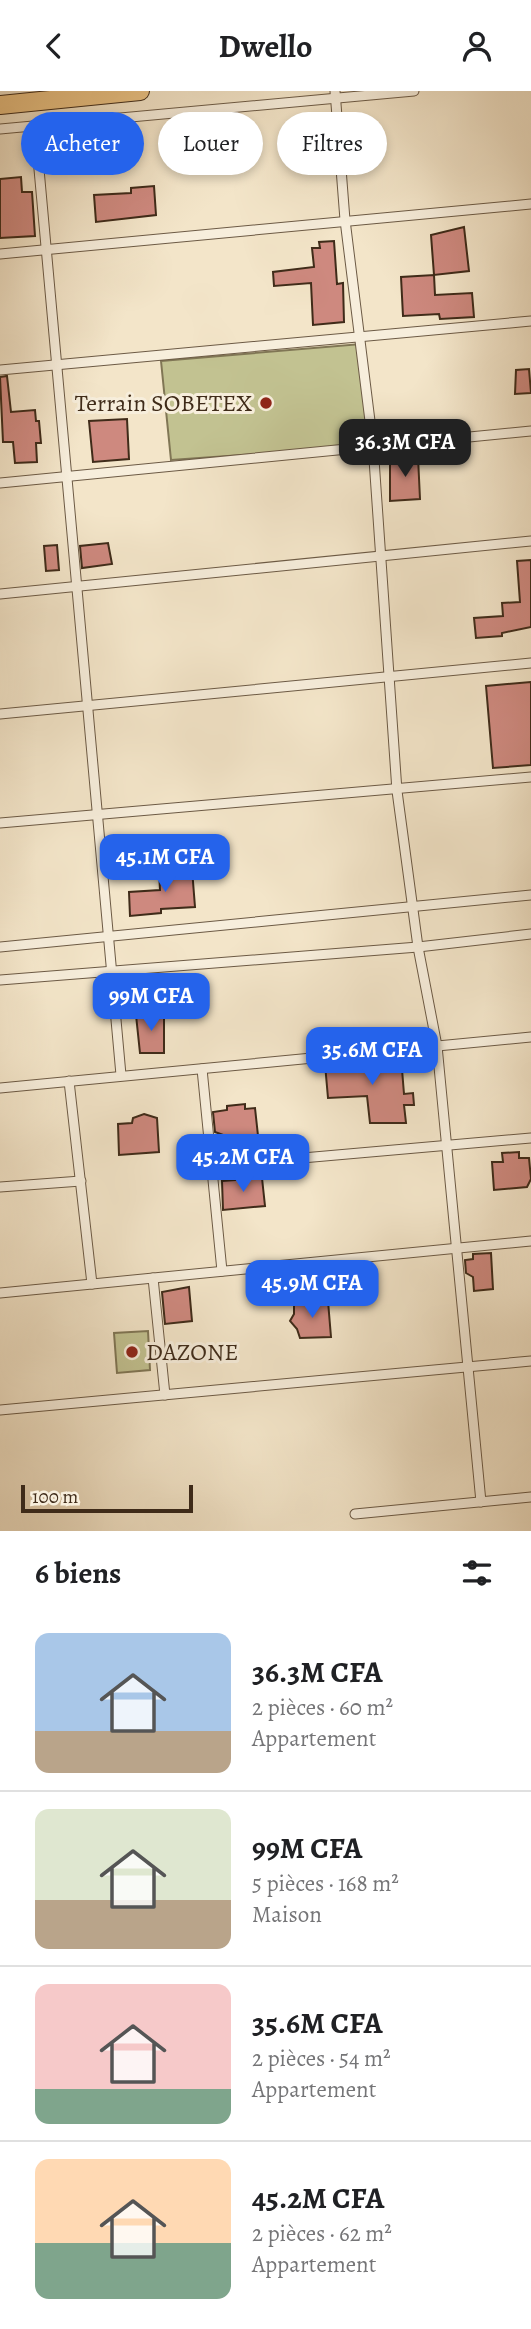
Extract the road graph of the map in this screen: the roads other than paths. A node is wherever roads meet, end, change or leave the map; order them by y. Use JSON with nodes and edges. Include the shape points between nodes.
{"nodes":[{"id":1,"x":140,"y":91,"type":"edge"},
{"id":2,"x":414,"y":91,"type":"edge"},
{"id":3,"x":336,"y":95,"type":"edge"},
{"id":4,"x":0,"y":105,"type":"edge"},
{"id":5,"x":144,"y":114,"type":"edge"},
{"id":6,"x":21,"y":127,"type":"edge"},
{"id":7,"x":0,"y":129,"type":"edge"},
{"id":8,"x":39,"y":175,"type":"edge"},
{"id":9,"x":531,"y":204,"type":"edge"},
{"id":10,"x":345,"y":220,"type":"junction"},
{"id":11,"x":46,"y":250,"type":"junction"},
{"id":12,"x":0,"y":254,"type":"edge"},
{"id":13,"x":531,"y":321,"type":"edge"},
{"id":14,"x":360,"y":335,"type":"junction"},
{"id":15,"x":57,"y":365,"type":"junction"},
{"id":16,"x":0,"y":370,"type":"edge"},
{"id":17,"x":531,"y":431,"type":"edge"},
{"id":18,"x":373,"y":445,"type":"junction"},
{"id":19,"x":66,"y":476,"type":"junction"},
{"id":20,"x":0,"y":483,"type":"edge"},
{"id":21,"x":531,"y":541,"type":"edge"},
{"id":22,"x":379,"y":554,"type":"junction"},
{"id":23,"x":76,"y":586,"type":"junction"},
{"id":24,"x":0,"y":594,"type":"edge"},
{"id":25,"x":531,"y":663,"type":"edge"},
{"id":26,"x":390,"y":678,"type":"junction"},
{"id":27,"x":87,"y":706,"type":"junction"},
{"id":28,"x":0,"y":714,"type":"edge"},
{"id":29,"x":531,"y":777,"type":"edge"},
{"id":30,"x":397,"y":791,"type":"junction"},
{"id":31,"x":97,"y":815,"type":"junction"},
{"id":32,"x":0,"y":823,"type":"edge"},
{"id":33,"x":531,"y":895,"type":"edge"},
{"id":34,"x":413,"y":905,"type":"junction"},
{"id":35,"x":531,"y":933,"type":"edge"},
{"id":36,"x":108,"y":938,"type":"junction"},
{"id":37,"x":0,"y":947,"type":"edge"},
{"id":38,"x":418,"y":947,"type":"junction"},
{"id":39,"x":111,"y":969,"type":"junction"},
{"id":40,"x":0,"y":980,"type":"edge"},
{"id":41,"x":531,"y":1037,"type":"edge"},
{"id":42,"x":437,"y":1046,"type":"junction"},
{"id":43,"x":202,"y":1069,"type":"junction"},
{"id":44,"x":121,"y":1075,"type":"junction"},
{"id":45,"x":69,"y":1081,"type":"junction"},
{"id":46,"x":0,"y":1088,"type":"edge"},
{"id":47,"x":531,"y":1138,"type":"edge"},
{"id":48,"x":447,"y":1145,"type":"junction"},
{"id":49,"x":211,"y":1166,"type":"junction"},
{"id":50,"x":81,"y":1181,"type":"junction"},
{"id":51,"x":0,"y":1187,"type":"edge"},
{"id":52,"x":531,"y":1241,"type":"edge"},
{"id":53,"x":457,"y":1248,"type":"junction"},
{"id":54,"x":222,"y":1271,"type":"junction"},
{"id":55,"x":153,"y":1278,"type":"junction"},
{"id":56,"x":92,"y":1284,"type":"junction"},
{"id":57,"x":0,"y":1293,"type":"edge"},
{"id":58,"x":531,"y":1361,"type":"edge"},
{"id":59,"x":468,"y":1367,"type":"junction"},
{"id":60,"x":165,"y":1395,"type":"junction"},
{"id":61,"x":0,"y":1410,"type":"edge"},
{"id":62,"x":531,"y":1497,"type":"edge"},
{"id":63,"x":481,"y":1502,"type":"junction"},
{"id":64,"x":355,"y":1514,"type":"dead end"}],
"edges":[{"from":1,"to":4,"type":"highway"},
{"from":2,"to":3,"type":"street"},
{"from":3,"to":5,"type":"street"},
{"from":3,"to":10,"type":"street"},
{"from":6,"to":7,"type":"street"},
{"from":8,"to":11,"type":"street"},
{"from":9,"to":10,"type":"street"},
{"from":10,"to":11,"type":"street"},
{"from":10,"to":14,"type":"street"},
{"from":11,"to":12,"type":"street"},
{"from":11,"to":15,"type":"street"},
{"from":13,"to":14,"type":"street"},
{"from":14,"to":15,"type":"street"},
{"from":14,"to":18,"type":"street"},
{"from":15,"to":16,"type":"street"},
{"from":15,"to":19,"type":"street"},
{"from":17,"to":18,"type":"street"},
{"from":18,"to":19,"type":"street"},
{"from":18,"to":22,"type":"street"},
{"from":19,"to":20,"type":"street"},
{"from":19,"to":23,"type":"street"},
{"from":21,"to":22,"type":"street"},
{"from":22,"to":23,"type":"street"},
{"from":22,"to":26,"type":"street"},
{"from":23,"to":24,"type":"street"},
{"from":23,"to":27,"type":"street"},
{"from":25,"to":26,"type":"street"},
{"from":26,"to":27,"type":"street"},
{"from":26,"to":30,"type":"street"},
{"from":27,"to":28,"type":"street"},
{"from":27,"to":31,"type":"street"},
{"from":29,"to":30,"type":"street"},
{"from":30,"to":31,"type":"street"},
{"from":30,"to":34,"type":"street"},
{"from":31,"to":32,"type":"street"},
{"from":31,"to":36,"type":"street"},
{"from":33,"to":34,"type":"street"},
{"from":34,"to":36,"type":"street"},
{"from":34,"to":38,"type":"street"},
{"from":35,"to":38,"type":"street"},
{"from":36,"to":37,"type":"street"},
{"from":36,"to":39,"type":"street"},
{"from":38,"to":39,"type":"street"},
{"from":38,"to":42,"type":"street"},
{"from":39,"to":40,"type":"street"},
{"from":39,"to":44,"type":"street"},
{"from":41,"to":42,"type":"street"},
{"from":42,"to":43,"type":"street"},
{"from":42,"to":48,"type":"street"},
{"from":43,"to":44,"type":"street"},
{"from":43,"to":49,"type":"street"},
{"from":44,"to":45,"type":"street"},
{"from":45,"to":46,"type":"street"},
{"from":45,"to":50,"type":"street"},
{"from":47,"to":48,"type":"street"},
{"from":48,"to":49,"type":"street"},
{"from":48,"to":53,"type":"street"},
{"from":49,"to":54,"type":"street"},
{"from":50,"to":51,"type":"street"},
{"from":50,"to":56,"type":"street"},
{"from":52,"to":53,"type":"street"},
{"from":53,"to":54,"type":"street"},
{"from":53,"to":59,"type":"street"},
{"from":54,"to":55,"type":"street"},
{"from":55,"to":56,"type":"street"},
{"from":55,"to":60,"type":"street"},
{"from":56,"to":57,"type":"street"},
{"from":58,"to":59,"type":"street"},
{"from":59,"to":60,"type":"street"},
{"from":59,"to":63,"type":"street"},
{"from":60,"to":61,"type":"street"},
{"from":62,"to":63,"type":"street"},
{"from":63,"to":64,"type":"street"}]}
